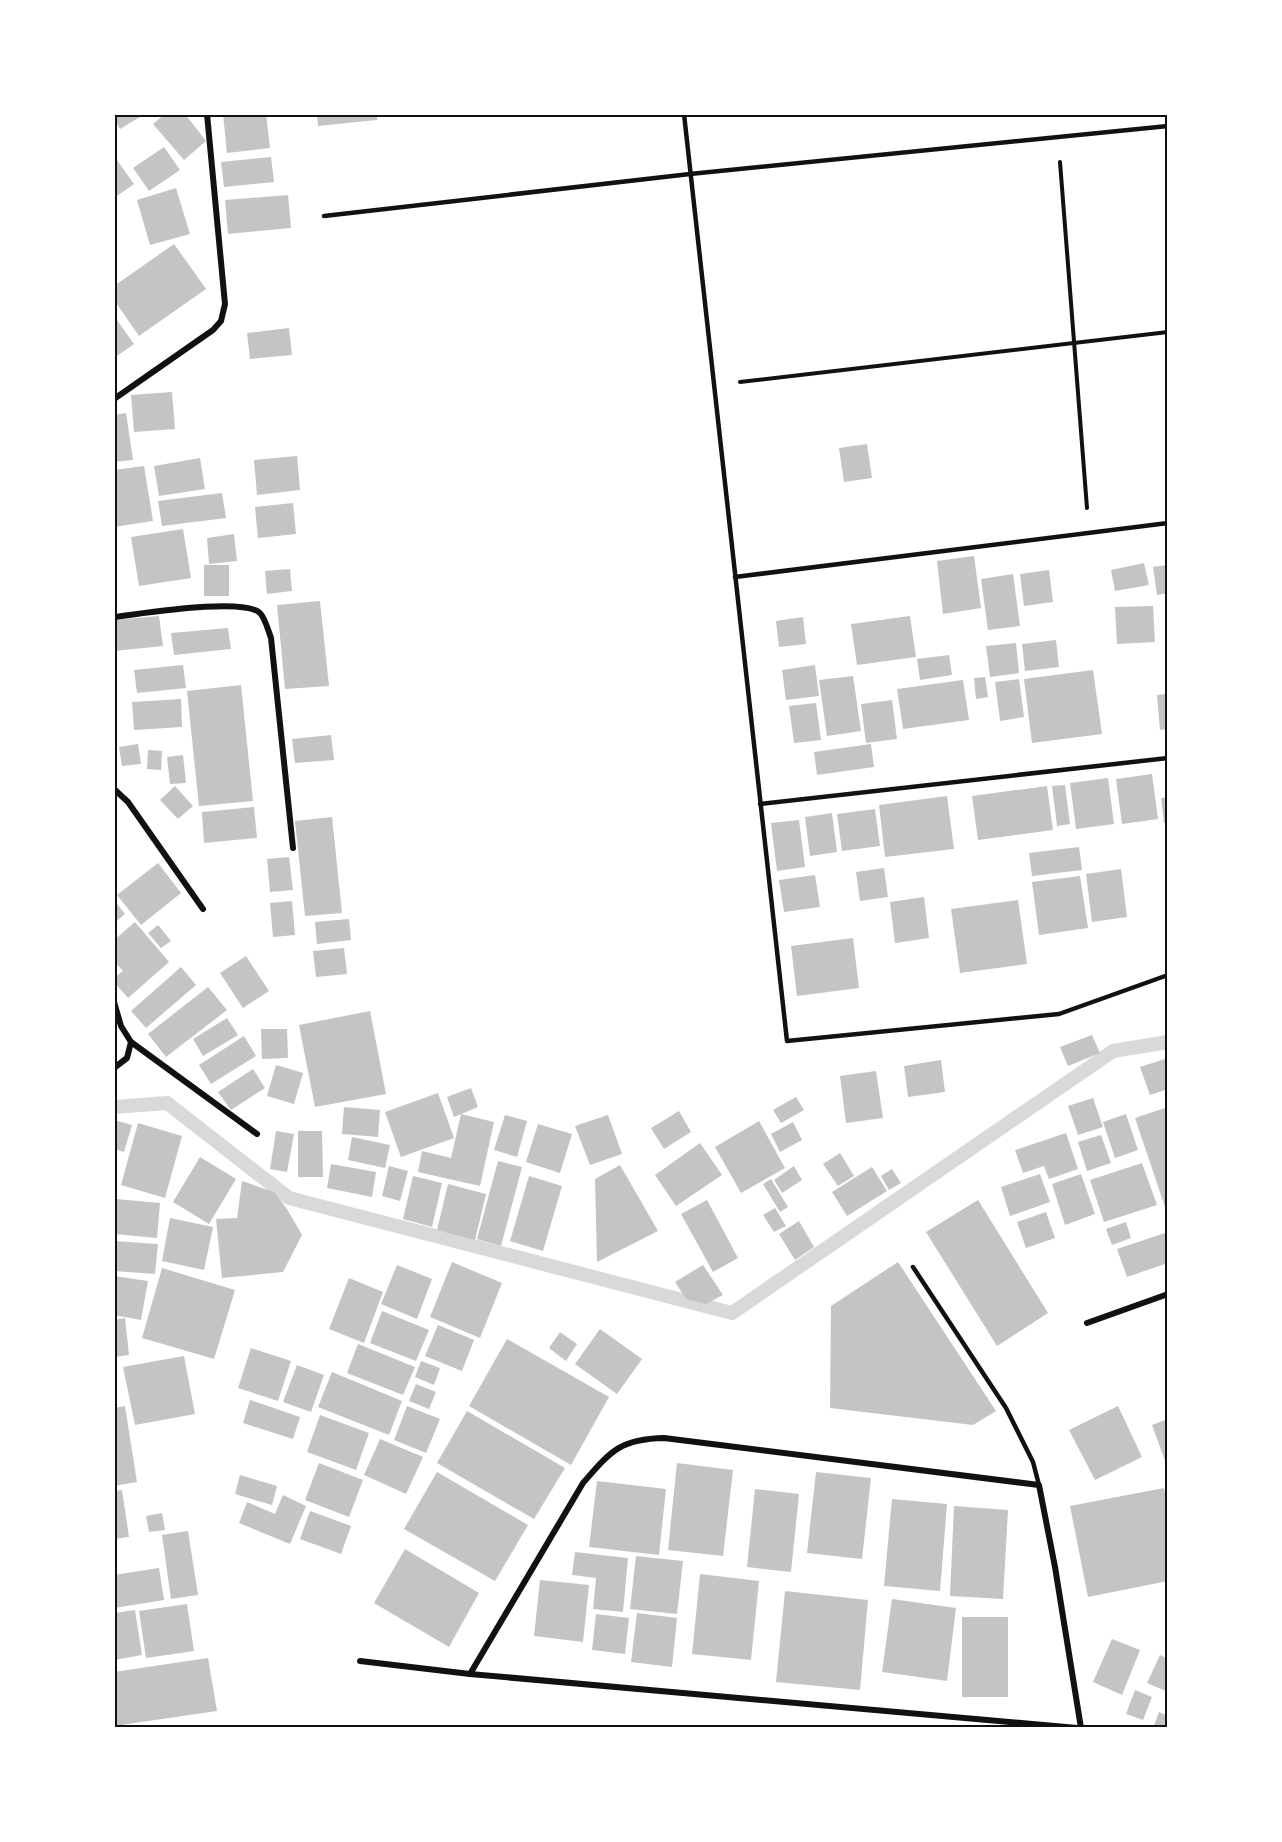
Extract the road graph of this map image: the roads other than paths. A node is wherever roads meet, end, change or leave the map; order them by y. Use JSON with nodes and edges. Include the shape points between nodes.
{"nodes":[{"id":1,"x":207,"y":114,"type":"edge"},
{"id":2,"x":684,"y":114,"type":"edge"},
{"id":3,"x":1168,"y":126,"type":"edge"},
{"id":4,"x":690,"y":174,"type":"junction"},
{"id":5,"x":324,"y":216,"type":"dead end"},
{"id":6,"x":114,"y":399,"type":"edge"},
{"id":7,"x":1168,"y":523,"type":"edge"},
{"id":8,"x":735,"y":577,"type":"junction"},
{"id":9,"x":114,"y":617,"type":"edge"},
{"id":10,"x":1168,"y":758,"type":"edge"},
{"id":11,"x":114,"y":789,"type":"edge"},
{"id":12,"x":760,"y":804,"type":"junction"},
{"id":13,"x":293,"y":848,"type":"dead end"},
{"id":14,"x":203,"y":909,"type":"dead end"},
{"id":15,"x":1168,"y":975,"type":"edge"},
{"id":16,"x":114,"y":1002,"type":"edge"},
{"id":17,"x":131,"y":1042,"type":"junction"},
{"id":18,"x":114,"y":1068,"type":"edge"},
{"id":19,"x":257,"y":1134,"type":"dead end"},
{"id":20,"x":913,"y":1267,"type":"dead end"},
{"id":21,"x":1168,"y":1294,"type":"edge"},
{"id":22,"x":1087,"y":1323,"type":"dead end"},
{"id":23,"x":1039,"y":1485,"type":"junction"},
{"id":24,"x":360,"y":1661,"type":"dead end"},
{"id":25,"x":470,"y":1674,"type":"junction"},
{"id":26,"x":1079,"y":1728,"type":"edge"}],
"edges":[{"from":1,"to":6,"type":"street","via":[[225,304],[221,321]]},
{"from":2,"to":4,"type":"lane"},
{"from":3,"to":4,"type":"lane"},
{"from":4,"to":5,"type":"lane"},
{"from":4,"to":8,"type":"lane"},
{"from":7,"to":8,"type":"lane"},
{"from":8,"to":12,"type":"lane"},
{"from":9,"to":13,"type":"street","via":[[229,606],[249,607],[261,614],[271,638]]},
{"from":10,"to":12,"type":"lane"},
{"from":11,"to":14,"type":"street","via":[[129,802]]},
{"from":12,"to":15,"type":"lane","via":[[787,1041],[1059,1014]]},
{"from":16,"to":17,"type":"street"},
{"from":17,"to":18,"type":"street","via":[[127,1058]]},
{"from":17,"to":19,"type":"street"},
{"from":20,"to":23,"type":"lane","via":[[1006,1408],[1033,1462]]},
{"from":21,"to":22,"type":"street"},
{"from":23,"to":25,"type":"street","via":[[664,1438],[642,1439],[621,1446],[583,1483]]},
{"from":23,"to":26,"type":"street"},
{"from":24,"to":25,"type":"street"},
{"from":25,"to":26,"type":"street"}]}
